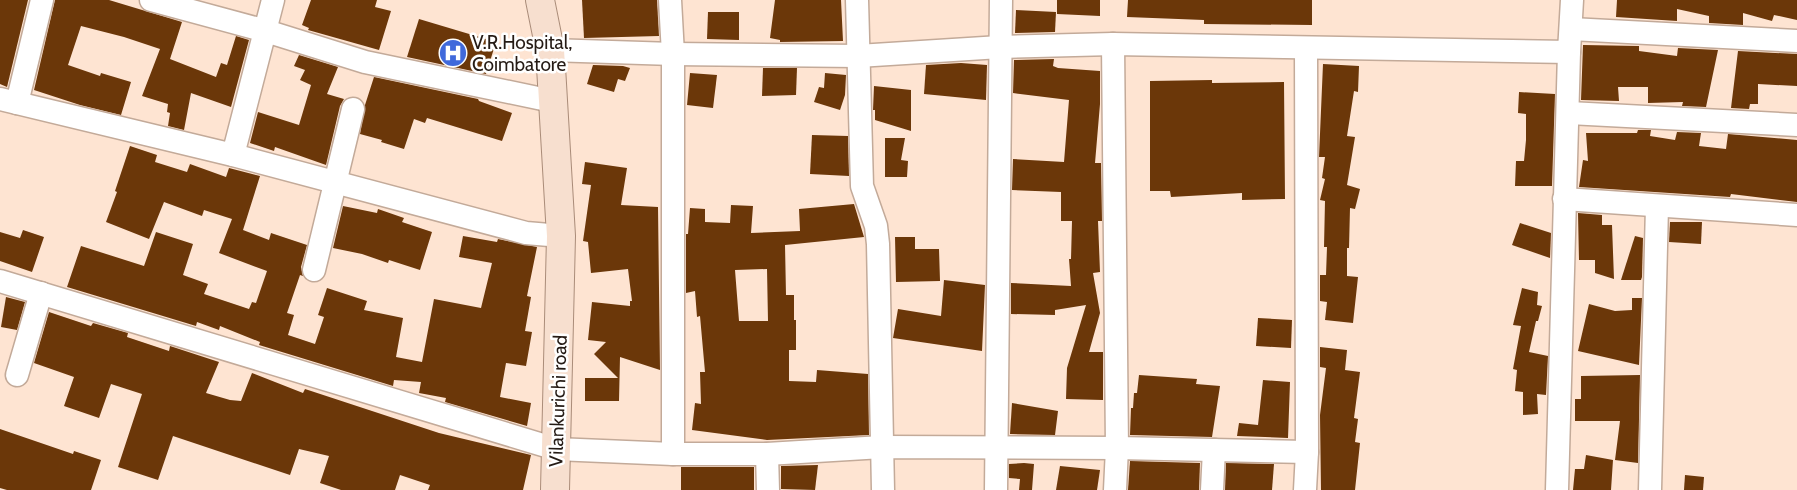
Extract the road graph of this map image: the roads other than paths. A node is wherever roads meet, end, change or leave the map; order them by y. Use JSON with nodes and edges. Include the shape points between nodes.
{"nodes":[{"id":1,"x":42,"y":0,"type":"edge"},
{"id":2,"x":151,"y":0,"type":"edge"},
{"id":3,"x":273,"y":0,"type":"edge"},
{"id":4,"x":540,"y":0,"type":"edge"},
{"id":5,"x":670,"y":0,"type":"edge"},
{"id":6,"x":857,"y":0,"type":"edge"},
{"id":7,"x":1001,"y":0,"type":"edge"},
{"id":8,"x":1572,"y":0,"type":"edge"},
{"id":9,"x":1571,"y":29,"type":"junction"},
{"id":10,"x":266,"y":31,"type":"junction"},
{"id":11,"x":1797,"y":41,"type":"edge"},
{"id":12,"x":1114,"y":44,"type":"junction"},
{"id":13,"x":1000,"y":47,"type":"junction"},
{"id":14,"x":1306,"y":48,"type":"junction"},
{"id":15,"x":550,"y":50,"type":"junction"},
{"id":16,"x":1569,"y":52,"type":"junction"},
{"id":17,"x":673,"y":54,"type":"junction"},
{"id":18,"x":858,"y":56,"type":"junction"},
{"id":19,"x":9,"y":101,"type":"edge"},
{"id":20,"x":552,"y":101,"type":"junction"},
{"id":21,"x":353,"y":109,"type":"dead end"},
{"id":22,"x":1569,"y":113,"type":"junction"},
{"id":23,"x":1797,"y":125,"type":"edge"},
{"id":24,"x":233,"y":155,"type":"junction"},
{"id":25,"x":335,"y":181,"type":"junction"},
{"id":26,"x":1564,"y":199,"type":"junction"},
{"id":27,"x":1657,"y":206,"type":"junction"},
{"id":28,"x":1797,"y":215,"type":"edge"},
{"id":29,"x":561,"y":236,"type":"junction"},
{"id":30,"x":314,"y":270,"type":"dead end"},
{"id":31,"x":0,"y":281,"type":"edge"},
{"id":32,"x":41,"y":293,"type":"junction"},
{"id":33,"x":17,"y":375,"type":"dead end"},
{"id":34,"x":882,"y":447,"type":"junction"},
{"id":35,"x":995,"y":448,"type":"junction"},
{"id":36,"x":1117,"y":448,"type":"junction"},
{"id":37,"x":556,"y":449,"type":"junction"},
{"id":38,"x":1214,"y":450,"type":"junction"},
{"id":39,"x":1307,"y":452,"type":"junction"},
{"id":40,"x":673,"y":454,"type":"junction"},
{"id":41,"x":767,"y":454,"type":"junction"},
{"id":42,"x":555,"y":490,"type":"edge"},
{"id":43,"x":768,"y":490,"type":"edge"},
{"id":44,"x":883,"y":490,"type":"edge"},
{"id":45,"x":996,"y":490,"type":"edge"},
{"id":46,"x":1116,"y":490,"type":"edge"},
{"id":47,"x":1212,"y":490,"type":"edge"},
{"id":48,"x":1305,"y":490,"type":"edge"},
{"id":49,"x":1556,"y":490,"type":"edge"},
{"id":50,"x":1650,"y":490,"type":"edge"}],
"edges":[{"from":1,"to":19,"type":"street"},
{"from":2,"to":10,"type":"street"},
{"from":3,"to":10,"type":"street"},
{"from":4,"to":15,"type":"main road","name":"Vilankurichi road"},
{"from":5,"to":17,"type":"street"},
{"from":6,"to":18,"type":"street"},
{"from":7,"to":13,"type":"street"},
{"from":8,"to":9,"type":"street"},
{"from":9,"to":11,"type":"street"},
{"from":9,"to":16,"type":"street"},
{"from":10,"to":20,"type":"street","via":[[364,62]]},
{"from":10,"to":24,"type":"street"},
{"from":12,"to":13,"type":"street"},
{"from":12,"to":14,"type":"street"},
{"from":12,"to":36,"type":"street"},
{"from":13,"to":18,"type":"street"},
{"from":13,"to":35,"type":"street"},
{"from":14,"to":16,"type":"street"},
{"from":14,"to":39,"type":"street"},
{"from":15,"to":17,"type":"street"},
{"from":15,"to":20,"type":"main road","name":"Vilankurichi road"},
{"from":16,"to":22,"type":"street"},
{"from":17,"to":18,"type":"street"},
{"from":17,"to":40,"type":"street"},
{"from":18,"to":34,"type":"street","via":[[862,186],[876,226],[878,244]]},
{"from":19,"to":24,"type":"street"},
{"from":20,"to":29,"type":"main road","name":"Vilankurichi road"},
{"from":21,"to":25,"type":"street"},
{"from":22,"to":23,"type":"street"},
{"from":22,"to":26,"type":"street"},
{"from":24,"to":25,"type":"street"},
{"from":25,"to":29,"type":"street","via":[[526,232]]},
{"from":25,"to":30,"type":"street"},
{"from":26,"to":27,"type":"street"},
{"from":26,"to":49,"type":"street"},
{"from":27,"to":28,"type":"street"},
{"from":27,"to":50,"type":"street"},
{"from":29,"to":37,"type":"main road","name":"Vilankurichi road"},
{"from":31,"to":32,"type":"street"},
{"from":32,"to":33,"type":"street"},
{"from":32,"to":37,"type":"street"},
{"from":34,"to":35,"type":"street"},
{"from":34,"to":41,"type":"street"},
{"from":34,"to":44,"type":"street"},
{"from":35,"to":36,"type":"street"},
{"from":35,"to":45,"type":"street"},
{"from":36,"to":38,"type":"street"},
{"from":36,"to":46,"type":"street"},
{"from":37,"to":40,"type":"street"},
{"from":37,"to":42,"type":"main road","name":"Vilankurichi road"},
{"from":38,"to":39,"type":"street"},
{"from":38,"to":47,"type":"street"},
{"from":39,"to":48,"type":"street"},
{"from":40,"to":41,"type":"street"},
{"from":41,"to":43,"type":"street"}]}
